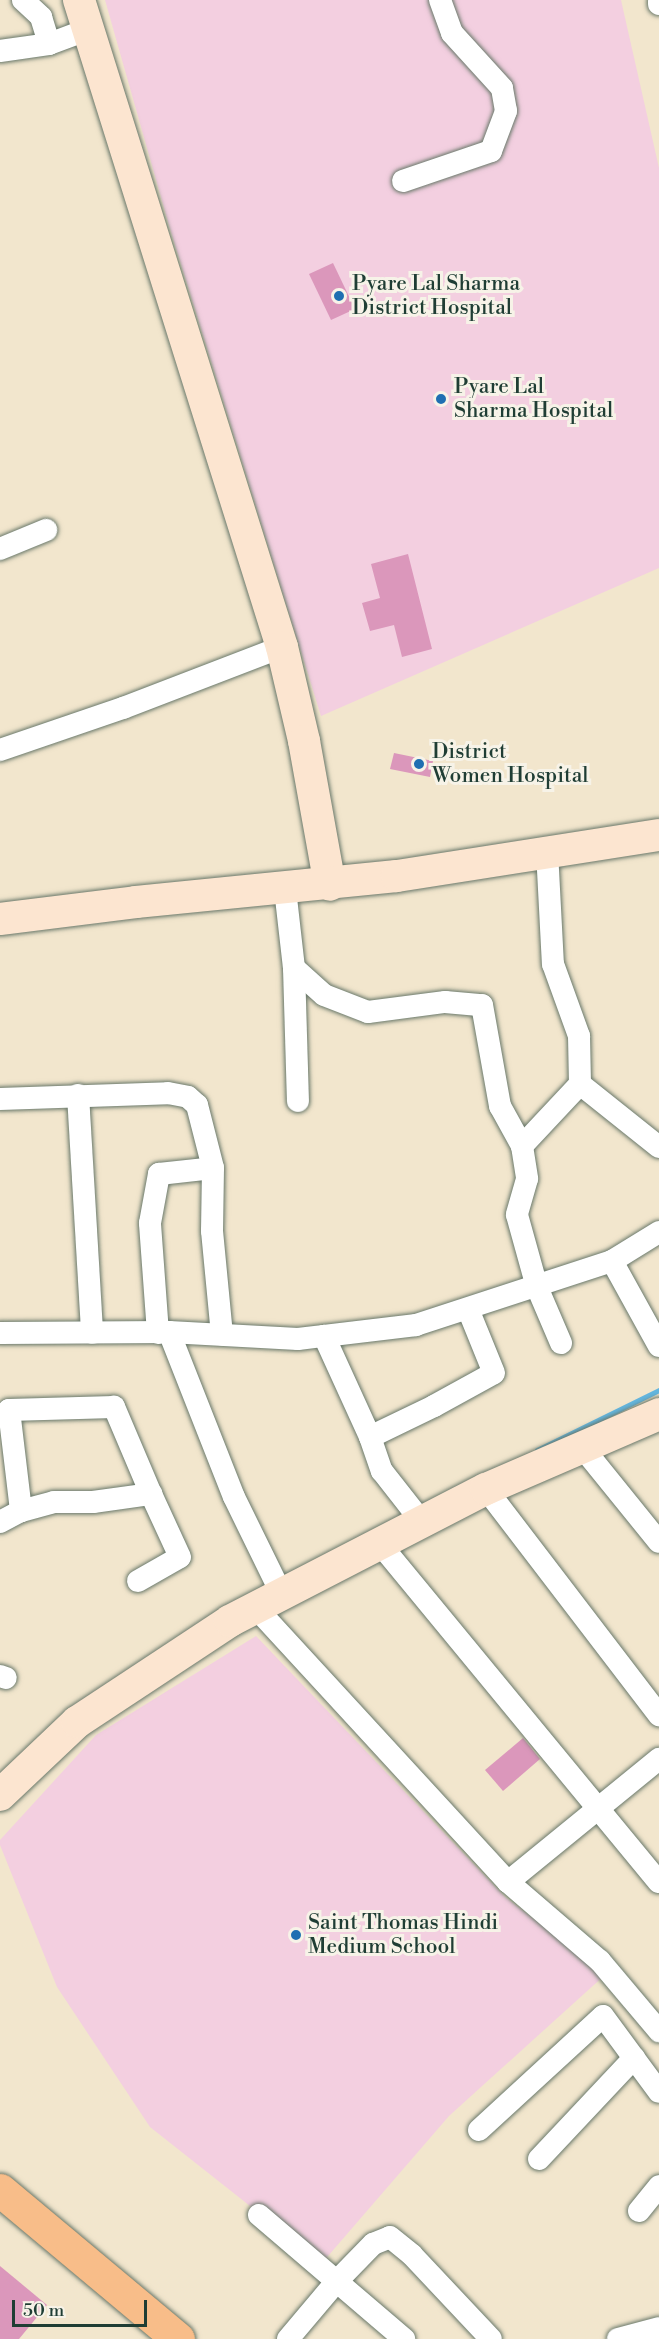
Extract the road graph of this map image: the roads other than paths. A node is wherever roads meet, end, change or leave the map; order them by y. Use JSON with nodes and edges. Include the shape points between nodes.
{"nodes":[{"id":1,"x":23,"y":0,"type":"edge"},
{"id":2,"x":80,"y":0,"type":"edge"},
{"id":3,"x":440,"y":0,"type":"edge"},
{"id":4,"x":89,"y":29,"type":"junction"},
{"id":5,"x":49,"y":44,"type":"junction"},
{"id":6,"x":0,"y":51,"type":"edge"},
{"id":7,"x":403,"y":181,"type":"dead end"},
{"id":8,"x":46,"y":530,"type":"dead end"},
{"id":9,"x":0,"y":549,"type":"edge"},
{"id":10,"x":282,"y":647,"type":"junction"},
{"id":11,"x":0,"y":750,"type":"edge"},
{"id":12,"x":659,"y":835,"type":"edge"},
{"id":13,"x":547,"y":851,"type":"junction"},
{"id":14,"x":330,"y":885,"type":"junction"},
{"id":15,"x":285,"y":889,"type":"junction"},
{"id":16,"x":0,"y":919,"type":"edge"},
{"id":17,"x":294,"y":968,"type":"junction"},
{"id":18,"x":580,"y":1084,"type":"junction"},
{"id":19,"x":78,"y":1095,"type":"junction"},
{"id":20,"x":0,"y":1099,"type":"edge"},
{"id":21,"x":298,"y":1101,"type":"dead end"},
{"id":22,"x":522,"y":1146,"type":"junction"},
{"id":23,"x":659,"y":1147,"type":"edge"},
{"id":24,"x":213,"y":1168,"type":"junction"},
{"id":25,"x":659,"y":1232,"type":"edge"},
{"id":26,"x":612,"y":1261,"type":"junction"},
{"id":27,"x":537,"y":1287,"type":"junction"},
{"id":28,"x":468,"y":1309,"type":"junction"},
{"id":29,"x":0,"y":1333,"type":"edge"},
{"id":30,"x":92,"y":1333,"type":"junction"},
{"id":31,"x":163,"y":1333,"type":"junction"},
{"id":32,"x":222,"y":1335,"type":"junction"},
{"id":33,"x":324,"y":1336,"type":"junction"},
{"id":34,"x":561,"y":1343,"type":"dead end"},
{"id":35,"x":659,"y":1347,"type":"edge"},
{"id":36,"x":659,"y":1414,"type":"edge"},
{"id":37,"x":370,"y":1437,"type":"junction"},
{"id":38,"x":582,"y":1447,"type":"junction"},
{"id":39,"x":486,"y":1490,"type":"junction"},
{"id":40,"x":151,"y":1494,"type":"junction"},
{"id":41,"x":21,"y":1511,"type":"junction"},
{"id":42,"x":0,"y":1522,"type":"edge"},
{"id":43,"x":422,"y":1522,"type":"junction"},
{"id":44,"x":659,"y":1542,"type":"edge"},
{"id":45,"x":380,"y":1544,"type":"junction"},
{"id":46,"x":138,"y":1581,"type":"dead end"},
{"id":47,"x":273,"y":1593,"type":"junction"},
{"id":48,"x":659,"y":1715,"type":"edge"},
{"id":49,"x":659,"y":1759,"type":"edge"},
{"id":50,"x":0,"y":1795,"type":"edge"},
{"id":51,"x":598,"y":1808,"type":"junction"},
{"id":52,"x":508,"y":1882,"type":"junction"},
{"id":53,"x":659,"y":1882,"type":"edge"},
{"id":54,"x":659,"y":2031,"type":"edge"},
{"id":55,"x":634,"y":2058,"type":"junction"},
{"id":56,"x":659,"y":2092,"type":"edge"},
{"id":57,"x":479,"y":2130,"type":"dead end"},
{"id":58,"x":539,"y":2159,"type":"dead end"},
{"id":59,"x":659,"y":2186,"type":"edge"},
{"id":60,"x":0,"y":2190,"type":"edge"},
{"id":61,"x":639,"y":2211,"type":"dead end"},
{"id":62,"x":0,"y":2215,"type":"edge"},
{"id":63,"x":259,"y":2216,"type":"dead end"},
{"id":64,"x":337,"y":2281,"type":"junction"},
{"id":65,"x":659,"y":2328,"type":"edge"},
{"id":66,"x":143,"y":2339,"type":"edge"},
{"id":67,"x":178,"y":2339,"type":"edge"},
{"id":68,"x":288,"y":2339,"type":"edge"},
{"id":69,"x":404,"y":2339,"type":"edge"},
{"id":70,"x":491,"y":2339,"type":"edge"},
{"id":71,"x":618,"y":2339,"type":"edge"}],
"edges":[{"from":1,"to":5,"type":"street","via":[[40,17]]},
{"from":2,"to":4,"type":"street"},
{"from":3,"to":7,"type":"street","via":[[452,33],[502,88],[506,111],[491,151]]},
{"from":4,"to":5,"type":"street"},
{"from":4,"to":10,"type":"street"},
{"from":5,"to":6,"type":"street"},
{"from":8,"to":9,"type":"street"},
{"from":10,"to":11,"type":"street"},
{"from":10,"to":14,"type":"street"},
{"from":12,"to":13,"type":"street"},
{"from":13,"to":14,"type":"street"},
{"from":13,"to":18,"type":"street","via":[[553,964],[579,1036]]},
{"from":14,"to":15,"type":"street"},
{"from":15,"to":16,"type":"street"},
{"from":15,"to":17,"type":"street"},
{"from":17,"to":21,"type":"street"},
{"from":17,"to":22,"type":"street","via":[[324,995],[368,1012],[445,1002],[482,1005],[500,1106]]},
{"from":18,"to":22,"type":"street"},
{"from":18,"to":23,"type":"street"},
{"from":19,"to":20,"type":"street"},
{"from":19,"to":24,"type":"street","via":[[168,1093],[188,1098],[197,1105]]},
{"from":19,"to":30,"type":"street"},
{"from":22,"to":27,"type":"street","via":[[527,1179],[517,1215]]},
{"from":24,"to":31,"type":"street","via":[[159,1174],[150,1223]]},
{"from":24,"to":32,"type":"street","via":[[213,1231]]},
{"from":25,"to":26,"type":"street"},
{"from":26,"to":27,"type":"street"},
{"from":26,"to":35,"type":"street"},
{"from":27,"to":28,"type":"street"},
{"from":27,"to":34,"type":"street"},
{"from":28,"to":33,"type":"street","via":[[416,1324]]},
{"from":28,"to":37,"type":"street","via":[[494,1372]]},
{"from":29,"to":30,"type":"street"},
{"from":30,"to":31,"type":"street"},
{"from":31,"to":32,"type":"street"},
{"from":31,"to":47,"type":"street"},
{"from":32,"to":33,"type":"street","via":[[298,1339]]},
{"from":33,"to":37,"type":"street"},
{"from":36,"to":38,"type":"street"},
{"from":37,"to":43,"type":"street","via":[[382,1471]]},
{"from":38,"to":39,"type":"street"},
{"from":38,"to":44,"type":"street"},
{"from":39,"to":43,"type":"street"},
{"from":39,"to":48,"type":"street"},
{"from":40,"to":41,"type":"street","via":[[93,1503],[54,1502]]},
{"from":40,"to":41,"type":"street","via":[[114,1407],[9,1410]]},
{"from":40,"to":46,"type":"street","via":[[180,1557]]},
{"from":41,"to":42,"type":"street"},
{"from":43,"to":45,"type":"street"},
{"from":45,"to":47,"type":"street"},
{"from":45,"to":51,"type":"street"},
{"from":47,"to":50,"type":"street","via":[[77,1722]]},
{"from":47,"to":52,"type":"street"},
{"from":49,"to":51,"type":"street"},
{"from":51,"to":52,"type":"street"},
{"from":51,"to":53,"type":"street"},
{"from":52,"to":54,"type":"street","via":[[600,1961]]},
{"from":55,"to":56,"type":"street"},
{"from":55,"to":57,"type":"street","via":[[603,2016]]},
{"from":55,"to":58,"type":"street"},
{"from":59,"to":61,"type":"street"},
{"from":60,"to":67,"type":"main road"},
{"from":62,"to":66,"type":"main road"},
{"from":63,"to":64,"type":"street"},
{"from":64,"to":68,"type":"street"},
{"from":64,"to":69,"type":"street"},
{"from":64,"to":70,"type":"street","via":[[373,2244],[390,2237]]},
{"from":65,"to":71,"type":"street"}]}
